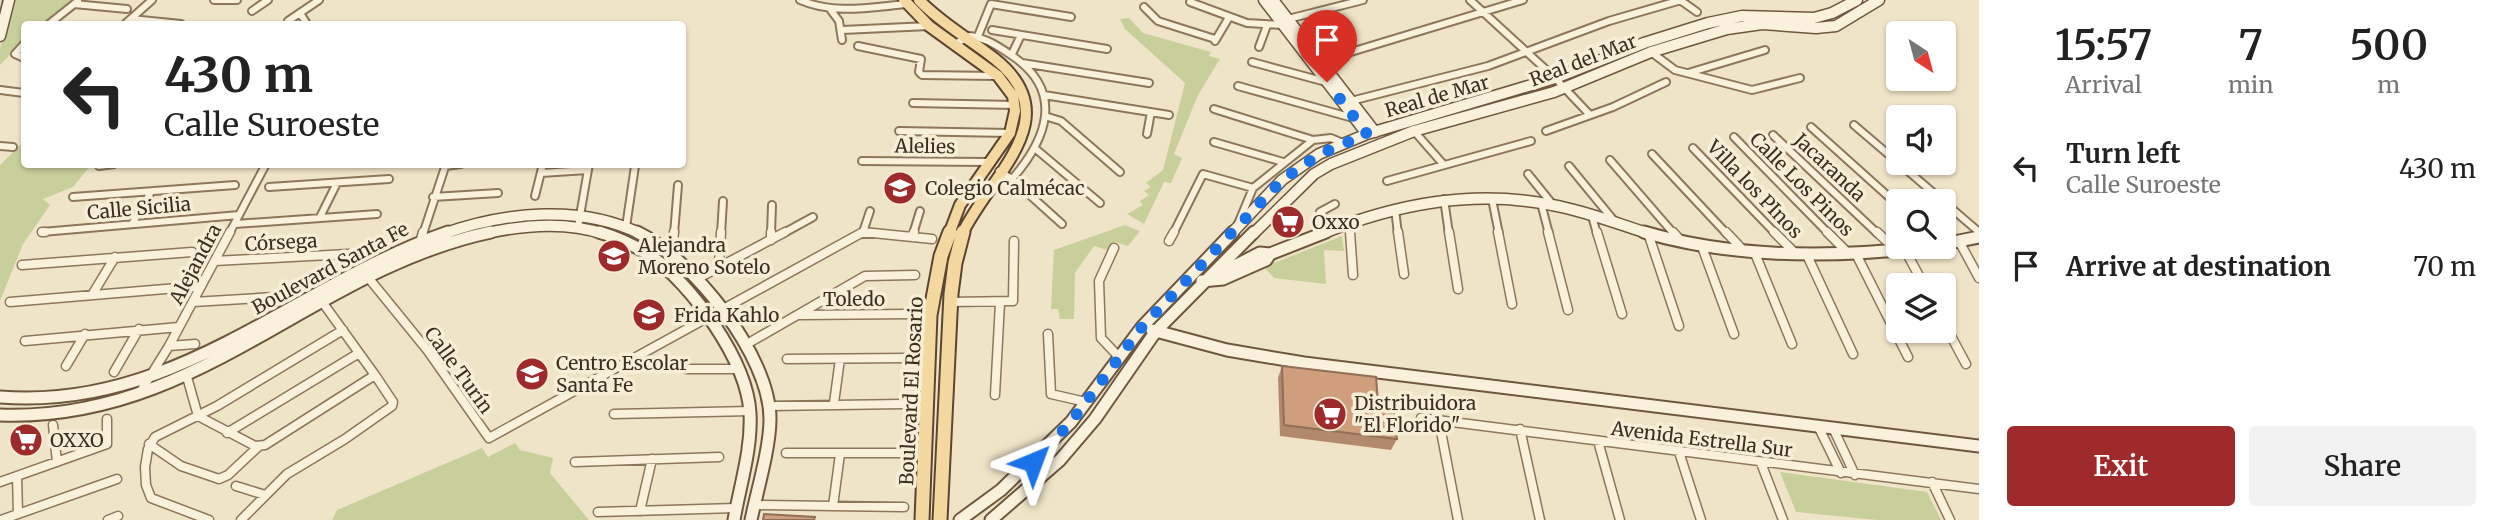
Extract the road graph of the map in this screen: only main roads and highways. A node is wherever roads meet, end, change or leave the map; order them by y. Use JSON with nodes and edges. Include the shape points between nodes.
{"nodes":[{"id":1,"x":910,"y":1,"type":"edge"},
{"id":2,"x":958,"y":41,"type":"junction"},
{"id":3,"x":922,"y":520,"type":"edge"},
{"id":4,"x":940,"y":520,"type":"edge"}],
"edges":[{"from":1,"to":2,"type":"main road","name":"Boulevard El Rosario"},
{"from":1,"to":2,"type":"main road","name":"Boulevard El Rosario","via":[[929,26]]},
{"from":2,"to":3,"type":"main road","name":"Boulevard El Rosario","via":[[1009,89],[1015,118],[1010,133],[955,215],[935,284]]},
{"from":2,"to":4,"type":"main road","name":"Boulevard El Rosario","via":[[1012,73],[1027,99],[1030,115],[961,238],[951,302]]}]}
